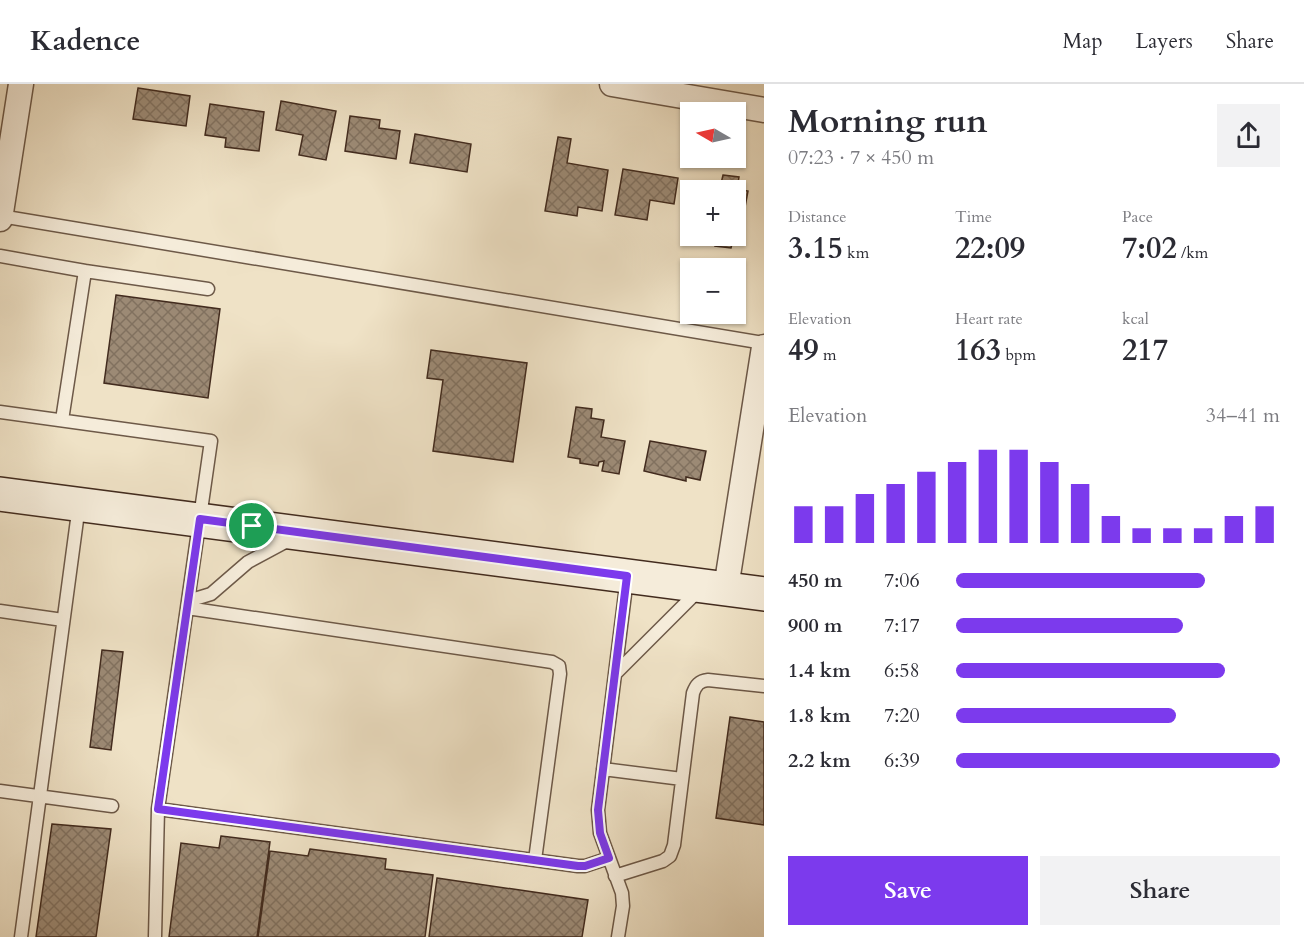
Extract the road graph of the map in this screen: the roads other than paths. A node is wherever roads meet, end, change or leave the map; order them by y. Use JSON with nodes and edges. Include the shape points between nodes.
{"nodes":[{"id":1,"x":21,"y":84,"type":"edge"},
{"id":2,"x":612,"y":84,"type":"edge"},
{"id":3,"x":764,"y":110,"type":"edge"},
{"id":4,"x":1,"y":208,"type":"edge"},
{"id":5,"x":0,"y":256,"type":"edge"},
{"id":6,"x":85,"y":272,"type":"junction"},
{"id":7,"x":208,"y":289,"type":"dead end"},
{"id":8,"x":764,"y":343,"type":"edge"},
{"id":9,"x":764,"y":347,"type":"edge"},
{"id":10,"x":0,"y":412,"type":"edge"},
{"id":11,"x":62,"y":420,"type":"junction"},
{"id":12,"x":0,"y":494,"type":"edge"},
{"id":13,"x":79,"y":504,"type":"junction"},
{"id":14,"x":200,"y":519,"type":"junction"},
{"id":15,"x":303,"y":533,"type":"junction"},
{"id":16,"x":627,"y":576,"type":"junction"},
{"id":17,"x":715,"y":587,"type":"junction"},
{"id":18,"x":764,"y":594,"type":"edge"},
{"id":19,"x":188,"y":604,"type":"junction"},
{"id":20,"x":0,"y":611,"type":"edge"},
{"id":21,"x":63,"y":620,"type":"junction"},
{"id":22,"x":615,"y":674,"type":"junction"},
{"id":23,"x":764,"y":686,"type":"edge"},
{"id":24,"x":603,"y":769,"type":"junction"},
{"id":25,"x":682,"y":779,"type":"junction"},
{"id":26,"x":0,"y":791,"type":"edge"},
{"id":27,"x":39,"y":796,"type":"junction"},
{"id":28,"x":112,"y":806,"type":"dead end"},
{"id":29,"x":158,"y":809,"type":"junction"},
{"id":30,"x":609,"y":858,"type":"junction"},
{"id":31,"x":535,"y":860,"type":"junction"},
{"id":32,"x":615,"y":876,"type":"junction"},
{"id":33,"x":21,"y":937,"type":"edge"},
{"id":34,"x":155,"y":937,"type":"edge"},
{"id":35,"x":618,"y":937,"type":"edge"}],
"edges":[{"from":1,"to":4,"type":"street"},
{"from":2,"to":3,"type":"street"},
{"from":4,"to":8,"type":"lane"},
{"from":5,"to":6,"type":"lane"},
{"from":6,"to":7,"type":"lane"},
{"from":6,"to":11,"type":"lane"},
{"from":9,"to":17,"type":"street"},
{"from":10,"to":11,"type":"lane"},
{"from":11,"to":14,"type":"lane","via":[[211,441]]},
{"from":12,"to":13,"type":"main road"},
{"from":13,"to":14,"type":"main road"},
{"from":13,"to":21,"type":"lane"},
{"from":14,"to":15,"type":"main road"},
{"from":14,"to":19,"type":"lane"},
{"from":15,"to":16,"type":"main road"},
{"from":15,"to":19,"type":"lane","via":[[248,562],[211,594]]},
{"from":16,"to":17,"type":"main road"},
{"from":16,"to":22,"type":"lane"},
{"from":17,"to":18,"type":"main road"},
{"from":17,"to":22,"type":"lane"},
{"from":19,"to":29,"type":"lane"},
{"from":19,"to":31,"type":"lane","via":[[559,666]]},
{"from":20,"to":21,"type":"lane"},
{"from":21,"to":27,"type":"lane"},
{"from":22,"to":24,"type":"lane"},
{"from":23,"to":25,"type":"lane","via":[[708,680],[696,685]]},
{"from":24,"to":25,"type":"lane"},
{"from":24,"to":30,"type":"lane","via":[[598,821]]},
{"from":25,"to":32,"type":"lane","via":[[670,856]]},
{"from":26,"to":27,"type":"lane"},
{"from":27,"to":28,"type":"lane"},
{"from":27,"to":33,"type":"lane"},
{"from":29,"to":31,"type":"lane"},
{"from":29,"to":34,"type":"lane"},
{"from":30,"to":31,"type":"lane","via":[[585,866]]},
{"from":30,"to":32,"type":"lane"},
{"from":32,"to":35,"type":"lane","via":[[623,906]]}]}
